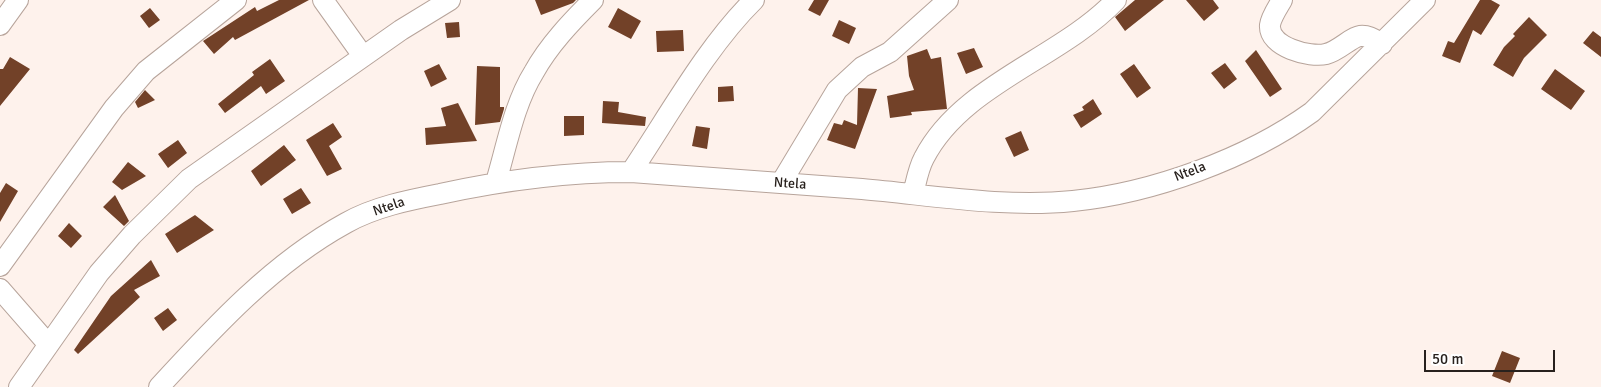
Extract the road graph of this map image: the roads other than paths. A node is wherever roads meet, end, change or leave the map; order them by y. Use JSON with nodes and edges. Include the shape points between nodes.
{"nodes":[{"id":1,"x":18,"y":0,"type":"edge"},
{"id":2,"x":236,"y":0,"type":"edge"},
{"id":3,"x":323,"y":0,"type":"edge"},
{"id":4,"x":450,"y":0,"type":"edge"},
{"id":5,"x":593,"y":0,"type":"edge"},
{"id":6,"x":754,"y":0,"type":"edge"},
{"id":7,"x":948,"y":0,"type":"edge"},
{"id":8,"x":1116,"y":0,"type":"edge"},
{"id":9,"x":1282,"y":0,"type":"edge"},
{"id":10,"x":1425,"y":0,"type":"edge"},
{"id":11,"x":0,"y":25,"type":"edge"},
{"id":12,"x":1382,"y":44,"type":"junction"},
{"id":13,"x":363,"y":56,"type":"junction"},
{"id":14,"x":632,"y":172,"type":"junction"},
{"id":15,"x":496,"y":182,"type":"junction"},
{"id":16,"x":782,"y":183,"type":"junction"},
{"id":17,"x":913,"y":194,"type":"junction"},
{"id":18,"x":0,"y":266,"type":"edge"},
{"id":19,"x":0,"y":289,"type":"edge"},
{"id":20,"x":48,"y":344,"type":"junction"},
{"id":21,"x":19,"y":387,"type":"edge"},
{"id":22,"x":159,"y":387,"type":"edge"}],
"edges":[{"from":1,"to":11,"type":"street"},
{"from":2,"to":18,"type":"street","via":[[146,71],[114,108]]},
{"from":3,"to":13,"type":"street"},
{"from":4,"to":13,"type":"street"},
{"from":5,"to":15,"type":"street","via":[[573,20],[533,72],[518,106]]},
{"from":6,"to":14,"type":"street","via":[[716,44]]},
{"from":7,"to":16,"type":"street","via":[[890,52],[862,67],[837,90]]},
{"from":8,"to":17,"type":"street","via":[[1098,19],[958,114],[924,159]]},
{"from":9,"to":12,"type":"street","via":[[1270,25],[1280,43],[1293,50],[1324,54],[1338,50],[1359,36],[1370,36]]},
{"from":10,"to":12,"type":"street","name":"Ntela"},
{"from":12,"to":17,"type":"street","name":"Ntela","via":[[1312,112],[1292,126],[1274,137],[1180,177],[1124,193],[1072,201],[1008,202]]},
{"from":13,"to":20,"type":"street","via":[[189,178],[99,273]]},
{"from":14,"to":15,"type":"street","name":"Ntela","via":[[560,174]]},
{"from":14,"to":16,"type":"street","name":"Ntela"},
{"from":15,"to":22,"type":"street","name":"Ntela","via":[[405,201],[347,222],[299,253],[251,291]]},
{"from":16,"to":17,"type":"street","name":"Ntela"},
{"from":19,"to":20,"type":"street"},
{"from":20,"to":21,"type":"street"}]}
